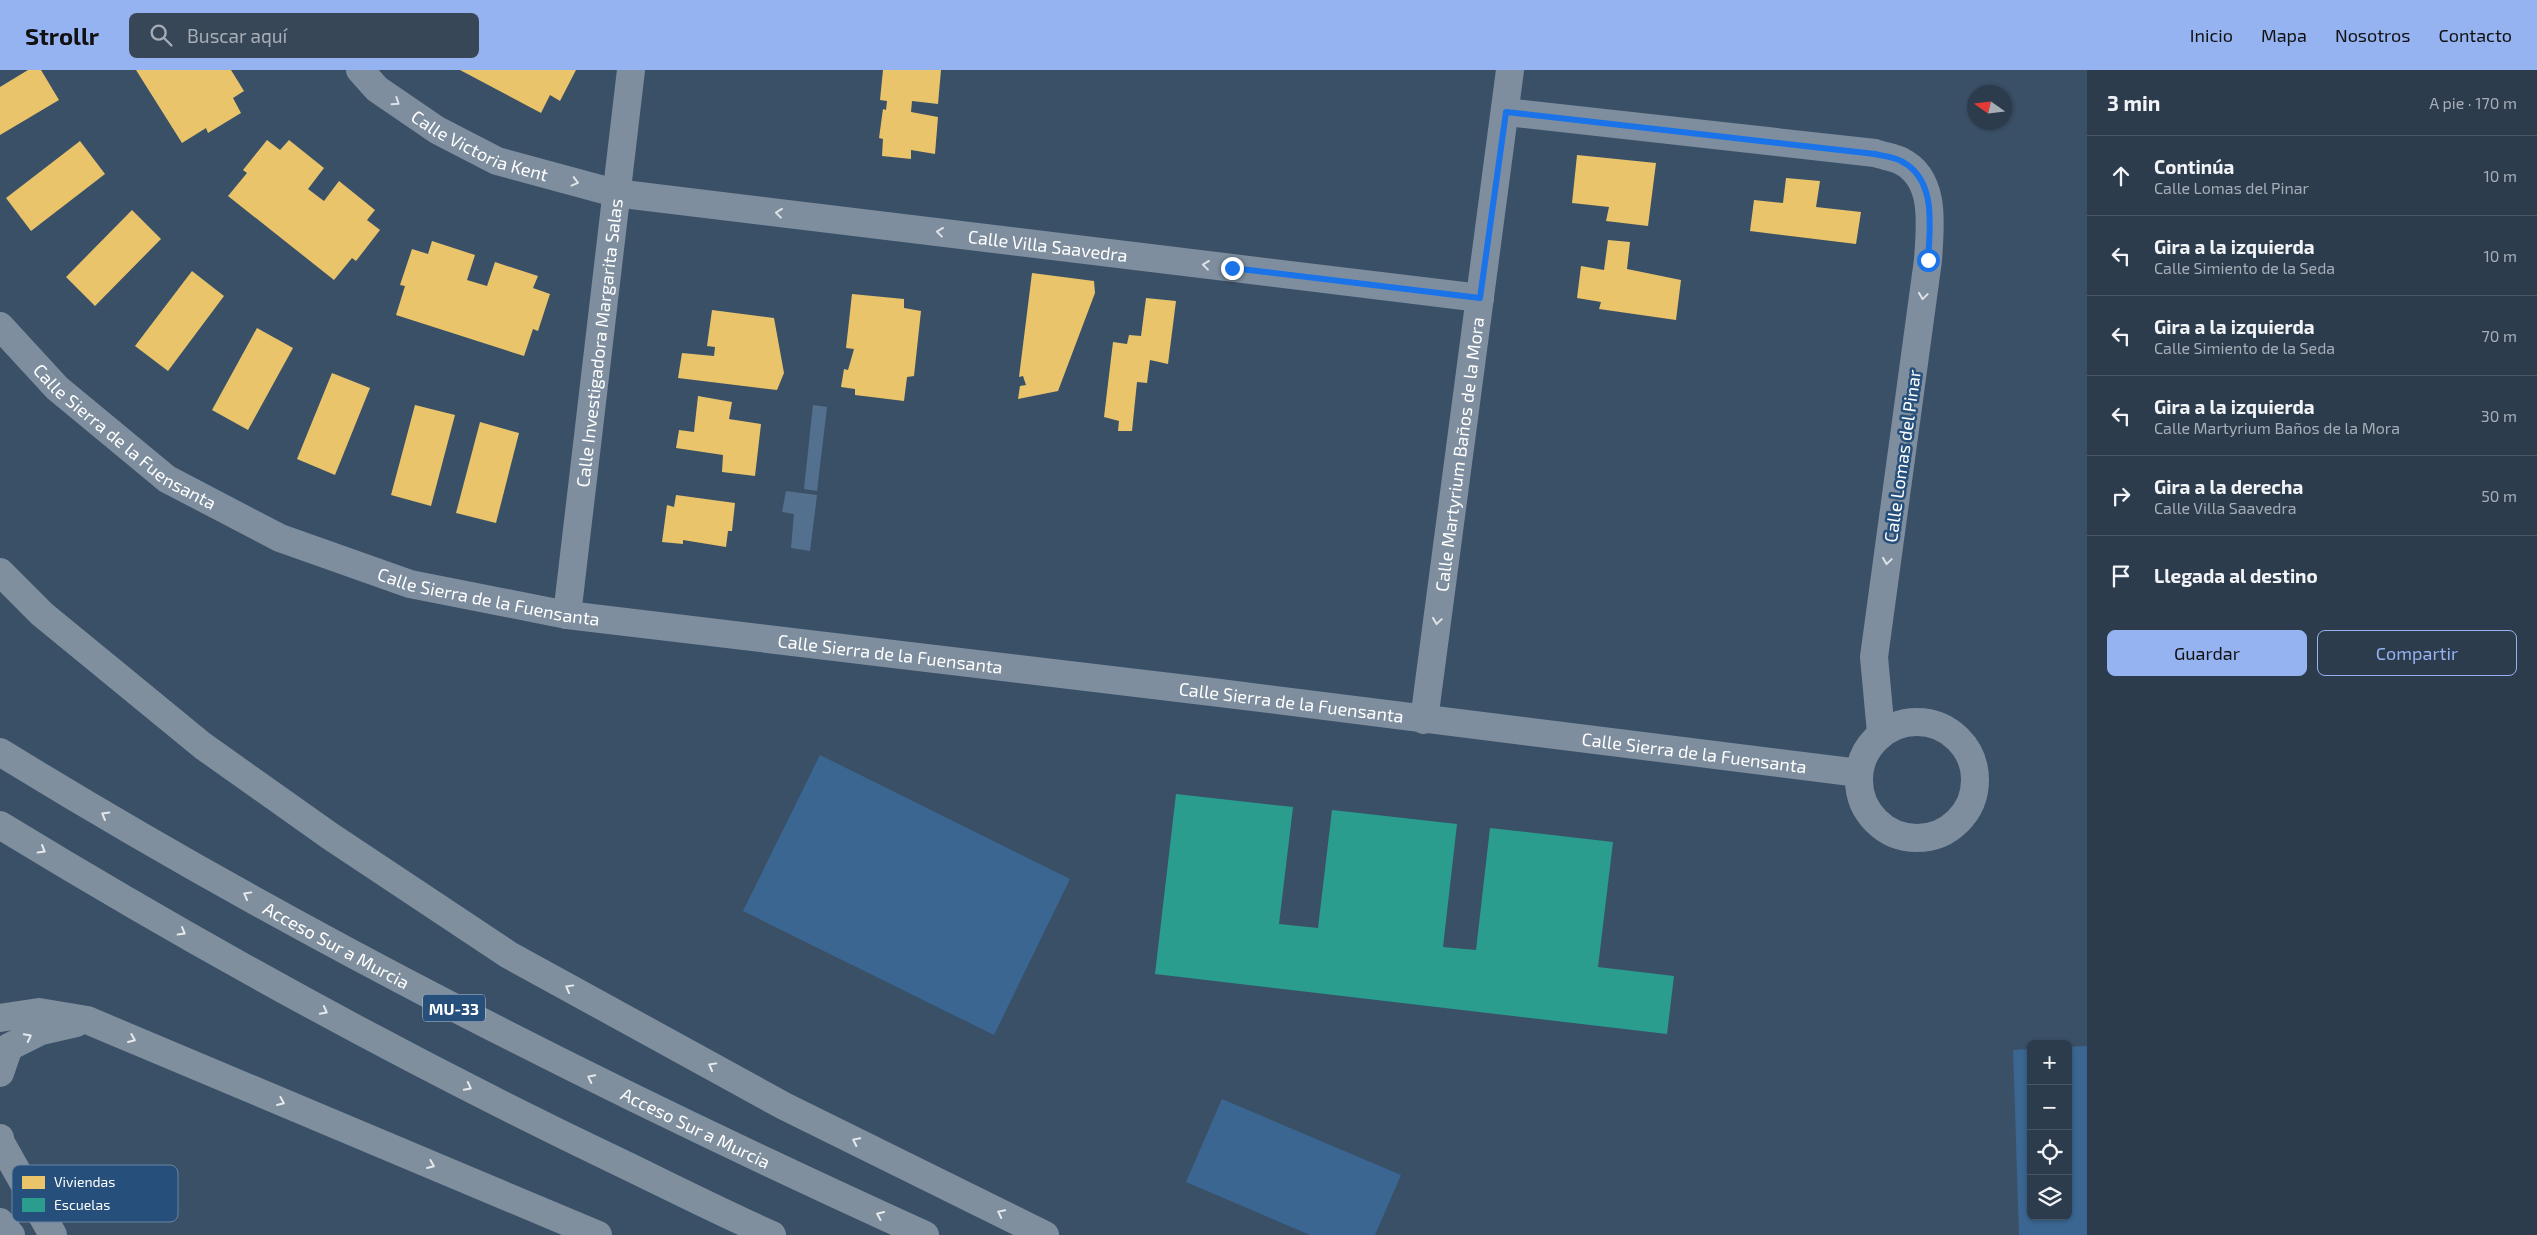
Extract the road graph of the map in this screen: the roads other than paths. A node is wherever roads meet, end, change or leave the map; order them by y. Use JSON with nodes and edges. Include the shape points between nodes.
{"nodes":[{"id":1,"x":360,"y":70,"type":"edge"},
{"id":2,"x":631,"y":70,"type":"edge"},
{"id":3,"x":1510,"y":70,"type":"edge"},
{"id":4,"x":1506,"y":112,"type":"junction"},
{"id":5,"x":615,"y":192,"type":"junction"},
{"id":6,"x":1480,"y":298,"type":"junction"},
{"id":7,"x":0,"y":326,"type":"edge"},
{"id":8,"x":0,"y":572,"type":"edge"},
{"id":9,"x":567,"y":615,"type":"junction"},
{"id":10,"x":1424,"y":720,"type":"junction"},
{"id":11,"x":1881,"y":733,"type":"junction"},
{"id":12,"x":0,"y":752,"type":"edge"},
{"id":13,"x":1859,"y":773,"type":"junction"},
{"id":14,"x":0,"y":825,"type":"edge"},
{"id":15,"x":0,"y":1018,"type":"edge"},
{"id":16,"x":87,"y":1020,"type":"junction"},
{"id":17,"x":0,"y":1074,"type":"edge"},
{"id":18,"x":0,"y":1138,"type":"edge"},
{"id":19,"x":13,"y":1165,"type":"edge"},
{"id":20,"x":0,"y":1222,"type":"edge"},
{"id":21,"x":46,"y":1222,"type":"edge"},
{"id":22,"x":11,"y":1235,"type":"edge"},
{"id":23,"x":53,"y":1235,"type":"edge"},
{"id":24,"x":598,"y":1235,"type":"edge"},
{"id":25,"x":772,"y":1235,"type":"edge"},
{"id":26,"x":925,"y":1235,"type":"edge"},
{"id":27,"x":1045,"y":1235,"type":"edge"}],
"edges":[{"from":1,"to":5,"type":"street","name":"Calle Victoria Kent","one_way":true,"via":[[378,89],[437,130],[497,161]]},
{"from":2,"to":5,"type":"street","name":"Calle Investigadora Margarita Salas"},
{"from":3,"to":4,"type":"street","name":"Calle Martyrium Baños de la Mora"},
{"from":4,"to":6,"type":"street","name":"Calle Martyrium Baños de la Mora"},
{"from":4,"to":11,"type":"street","name":"Calle Lomas del Pinar","one_way":true,"via":[[1875,154],[1902,161],[1922,179],[1931,212],[1928,260],[1874,657]]},
{"from":6,"to":5,"type":"street","name":"Calle Villa Saavedra","one_way":true},
{"from":5,"to":9,"type":"street","name":"Calle Investigadora Margarita Salas"},
{"from":6,"to":10,"type":"street","name":"Calle Martyrium Baños de la Mora","one_way":true},
{"from":7,"to":9,"type":"street","name":"Calle Sierra de la Fuensanta","via":[[57,388],[167,479],[280,538],[410,584]]},
{"from":27,"to":8,"type":"highway","one_way":true,"via":[[784,1106],[508,954],[330,836],[203,746],[42,614]]},
{"from":9,"to":10,"type":"street","name":"Calle Sierra de la Fuensanta"},
{"from":10,"to":13,"type":"street","name":"Calle Sierra de la Fuensanta"},
{"from":11,"to":13,"type":"street","via":[[1866,751]]},
{"from":11,"to":13,"type":"street","via":[[1902,724],[1924,722],[1946,729],[1964,744],[1974,764],[1975,787],[1968,809],[1954,826],[1933,837],[1910,838],[1889,831],[1871,816],[1861,796]]},
{"from":26,"to":12,"type":"highway","name":"Acceso Sur a Murcia","number":"MU-33","one_way":true,"via":[[568,1067],[440,1001],[163,848]]},
{"from":14,"to":25,"type":"highway","one_way":true,"via":[[260,976],[418,1061],[538,1123]]},
{"from":15,"to":16,"type":"highway","via":[[40,1012]]},
{"from":17,"to":16,"type":"highway","one_way":true,"via":[[10,1047],[41,1031]]},
{"from":16,"to":24,"type":"highway","one_way":true},
{"from":18,"to":19,"type":"highway"},
{"from":20,"to":22,"type":"street"},
{"from":21,"to":23,"type":"highway"}]}
